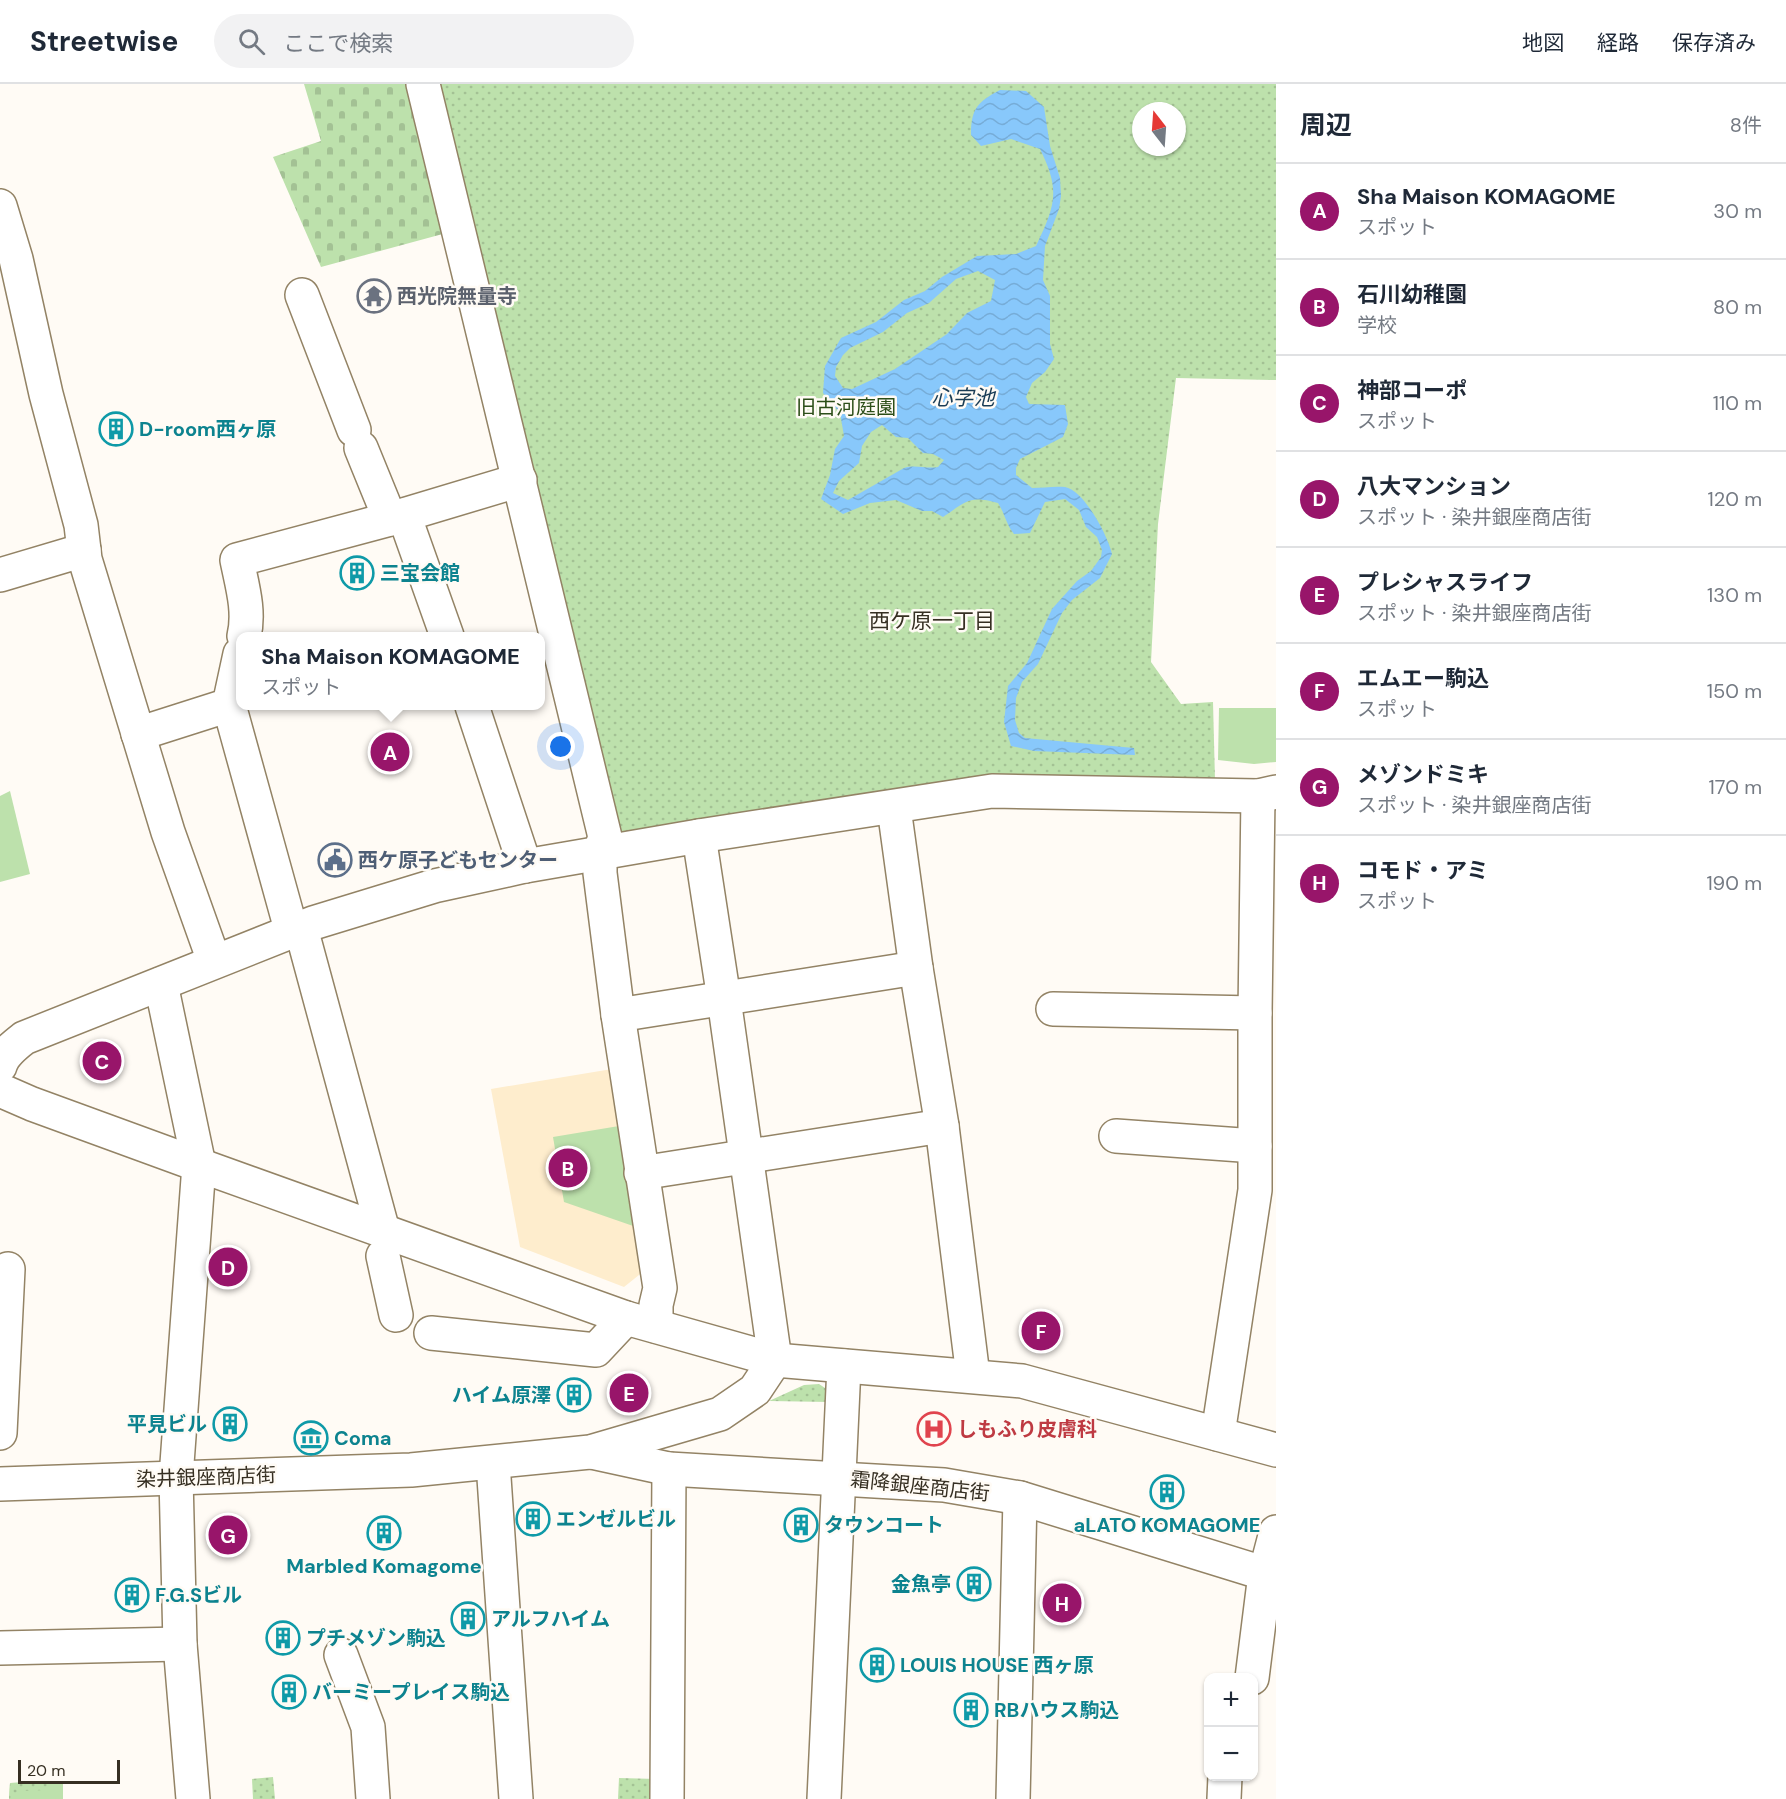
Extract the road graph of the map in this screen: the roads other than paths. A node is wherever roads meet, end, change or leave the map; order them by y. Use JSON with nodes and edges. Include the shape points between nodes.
{"nodes":[{"id":1,"x":423,"y":84,"type":"edge"},
{"id":2,"x":0,"y":206,"type":"edge"},
{"id":3,"x":302,"y":295,"type":"dead end"},
{"id":4,"x":520,"y":480,"type":"junction"},
{"id":5,"x":397,"y":517,"type":"junction"},
{"id":6,"x":84,"y":550,"type":"junction"},
{"id":7,"x":0,"y":575,"type":"edge"},
{"id":8,"x":245,"y":632,"type":"edge"},
{"id":9,"x":445,"y":632,"type":"edge"},
{"id":10,"x":236,"y":673,"type":"edge"},
{"id":11,"x":229,"y":705,"type":"junction"},
{"id":12,"x":474,"y":710,"type":"edge"},
{"id":13,"x":138,"y":734,"type":"junction"},
{"id":14,"x":1267,"y":794,"type":"edge"},
{"id":15,"x":894,"y":808,"type":"junction"},
{"id":16,"x":699,"y":836,"type":"junction"},
{"id":17,"x":600,"y":852,"type":"junction"},
{"id":18,"x":525,"y":866,"type":"junction"},
{"id":19,"x":298,"y":930,"type":"junction"},
{"id":20,"x":214,"y":962,"type":"junction"},
{"id":21,"x":916,"y":968,"type":"junction"},
{"id":22,"x":161,"y":984,"type":"junction"},
{"id":23,"x":724,"y":999,"type":"junction"},
{"id":24,"x":1053,"y":1009,"type":"dead end"},
{"id":25,"x":1255,"y":1013,"type":"junction"},
{"id":26,"x":618,"y":1015,"type":"junction"},
{"id":27,"x":0,"y":1066,"type":"edge"},
{"id":28,"x":0,"y":1090,"type":"edge"},
{"id":29,"x":942,"y":1126,"type":"junction"},
{"id":30,"x":1116,"y":1137,"type":"dead end"},
{"id":31,"x":1255,"y":1146,"type":"junction"},
{"id":32,"x":746,"y":1157,"type":"junction"},
{"id":33,"x":199,"y":1165,"type":"junction"},
{"id":34,"x":641,"y":1173,"type":"junction"},
{"id":35,"x":383,"y":1244,"type":"junction"},
{"id":36,"x":8,"y":1269,"type":"dead end"},
{"id":37,"x":396,"y":1316,"type":"dead end"},
{"id":38,"x":641,"y":1322,"type":"junction"},
{"id":39,"x":431,"y":1333,"type":"dead end"},
{"id":40,"x":775,"y":1360,"type":"junction"},
{"id":41,"x":844,"y":1366,"type":"junction"},
{"id":42,"x":974,"y":1376,"type":"junction"},
{"id":43,"x":0,"y":1432,"type":"edge"},
{"id":44,"x":1218,"y":1434,"type":"junction"},
{"id":45,"x":1276,"y":1450,"type":"edge"},
{"id":46,"x":590,"y":1452,"type":"junction"},
{"id":47,"x":493,"y":1463,"type":"junction"},
{"id":48,"x":669,"y":1469,"type":"junction"},
{"id":49,"x":176,"y":1477,"type":"junction"},
{"id":50,"x":838,"y":1478,"type":"junction"},
{"id":51,"x":0,"y":1484,"type":"edge"},
{"id":52,"x":1020,"y":1498,"type":"junction"},
{"id":53,"x":1276,"y":1532,"type":"edge"},
{"id":54,"x":1271,"y":1575,"type":"edge"},
{"id":55,"x":180,"y":1644,"type":"junction"},
{"id":56,"x":0,"y":1648,"type":"edge"},
{"id":57,"x":342,"y":1654,"type":"dead end"},
{"id":58,"x":1253,"y":1673,"type":"edge"},
{"id":59,"x":1225,"y":1781,"type":"edge"},
{"id":60,"x":1014,"y":1785,"type":"edge"},
{"id":61,"x":193,"y":1799,"type":"edge"},
{"id":62,"x":373,"y":1799,"type":"edge"},
{"id":63,"x":516,"y":1799,"type":"edge"},
{"id":64,"x":667,"y":1799,"type":"edge"},
{"id":65,"x":824,"y":1799,"type":"edge"},
{"id":66,"x":1224,"y":1799,"type":"edge"}],
"edges":[{"from":1,"to":4,"type":"street"},
{"from":2,"to":6,"type":"street"},
{"from":3,"to":5,"type":"street","via":[[357,439]]},
{"from":4,"to":5,"type":"street"},
{"from":4,"to":17,"type":"street","via":[[605,837]]},
{"from":5,"to":8,"type":"street","via":[[237,560],[244,594]]},
{"from":5,"to":9,"type":"street"},
{"from":6,"to":7,"type":"street"},
{"from":6,"to":13,"type":"street"},
{"from":10,"to":11,"type":"street"},
{"from":11,"to":13,"type":"street"},
{"from":11,"to":19,"type":"street","via":[[289,922]]},
{"from":12,"to":18,"type":"street"},
{"from":13,"to":20,"type":"street"},
{"from":14,"to":15,"type":"street","via":[[992,791]]},
{"from":14,"to":25,"type":"street"},
{"from":15,"to":16,"type":"street"},
{"from":15,"to":21,"type":"street"},
{"from":16,"to":17,"type":"street"},
{"from":16,"to":23,"type":"street"},
{"from":17,"to":18,"type":"street"},
{"from":17,"to":26,"type":"street"},
{"from":18,"to":19,"type":"street","via":[[434,886]]},
{"from":19,"to":20,"type":"street"},
{"from":19,"to":35,"type":"street","via":[[305,943]]},
{"from":20,"to":22,"type":"street"},
{"from":21,"to":23,"type":"street"},
{"from":21,"to":29,"type":"street"},
{"from":22,"to":27,"type":"street","via":[[24,1038]]},
{"from":22,"to":33,"type":"street"},
{"from":23,"to":26,"type":"street"},
{"from":23,"to":32,"type":"street"},
{"from":24,"to":25,"type":"street"},
{"from":25,"to":31,"type":"street"},
{"from":26,"to":34,"type":"street"},
{"from":28,"to":33,"type":"street"},
{"from":29,"to":32,"type":"street"},
{"from":29,"to":42,"type":"street"},
{"from":30,"to":31,"type":"street"},
{"from":31,"to":44,"type":"street","via":[[1255,1190]]},
{"from":32,"to":34,"type":"street"},
{"from":32,"to":40,"type":"street"},
{"from":33,"to":35,"type":"street"},
{"from":33,"to":49,"type":"street","via":[[193,1348]]},
{"from":34,"to":38,"type":"street","via":[[660,1288],[656,1305]]},
{"from":35,"to":37,"type":"street"},
{"from":35,"to":38,"type":"street"},
{"from":36,"to":43,"type":"street"},
{"from":38,"to":39,"type":"street","via":[[596,1350]]},
{"from":38,"to":40,"type":"street"},
{"from":40,"to":41,"type":"street"},
{"from":40,"to":46,"type":"street","via":[[754,1390],[720,1414]]},
{"from":41,"to":42,"type":"street"},
{"from":41,"to":50,"type":"street"},
{"from":42,"to":44,"type":"street","via":[[1022,1381]]},
{"from":44,"to":45,"type":"street"},
{"from":46,"to":47,"type":"street","name":"染井銀座商店街"},
{"from":46,"to":48,"type":"street","name":"霜降銀座商店街"},
{"from":47,"to":49,"type":"street","name":"染井銀座商店街","via":[[411,1470]]},
{"from":47,"to":63,"type":"street"},
{"from":48,"to":50,"type":"street","name":"霜降銀座商店街"},
{"from":48,"to":64,"type":"street"},
{"from":49,"to":51,"type":"street","name":"染井銀座商店街"},
{"from":49,"to":55,"type":"street"},
{"from":50,"to":52,"type":"street","name":"霜降銀座商店街","via":[[944,1485]]},
{"from":50,"to":65,"type":"street"},
{"from":52,"to":54,"type":"street","name":"霜降銀座商店街"},
{"from":52,"to":60,"type":"street"},
{"from":53,"to":54,"type":"street"},
{"from":54,"to":58,"type":"street"},
{"from":55,"to":56,"type":"street"},
{"from":55,"to":61,"type":"street"},
{"from":57,"to":62,"type":"street","via":[[368,1727]]},
{"from":59,"to":66,"type":"street"}]}
